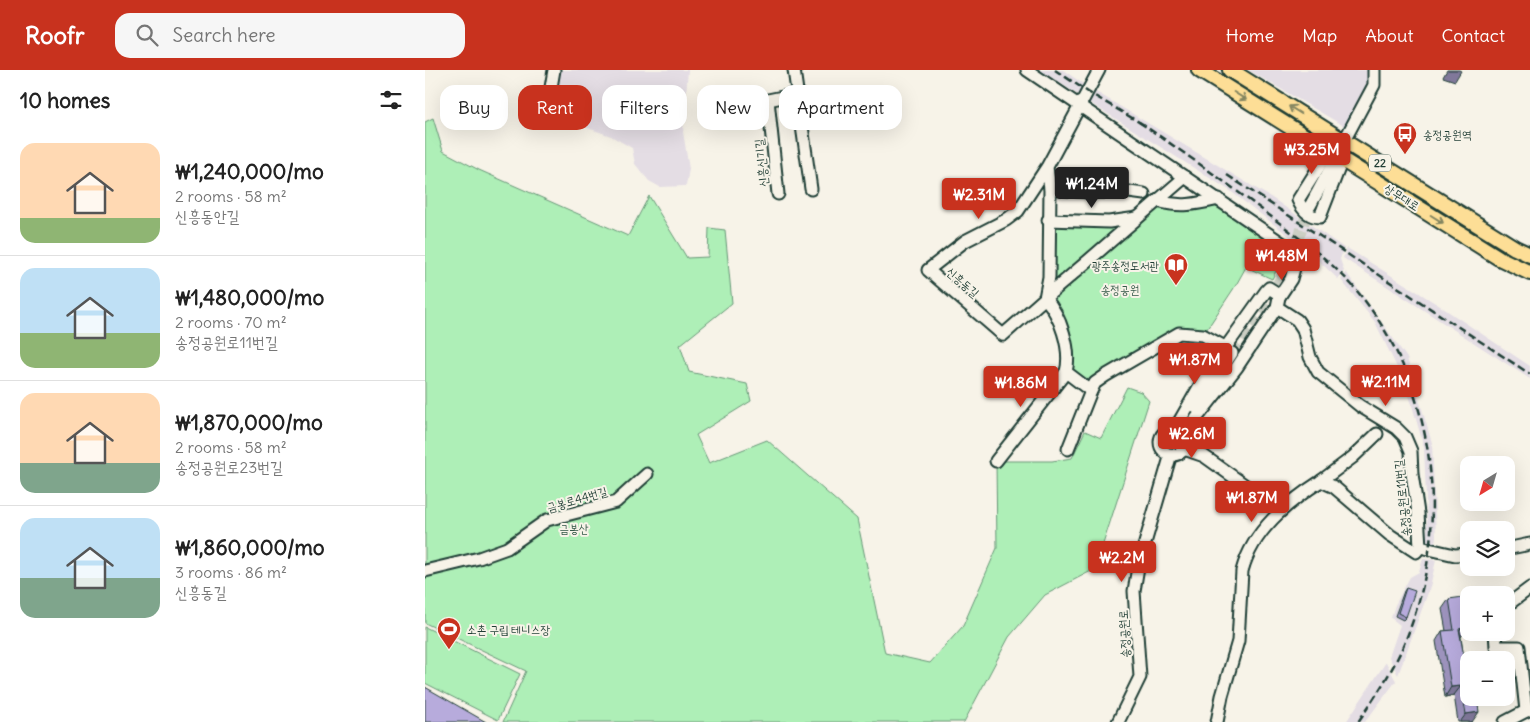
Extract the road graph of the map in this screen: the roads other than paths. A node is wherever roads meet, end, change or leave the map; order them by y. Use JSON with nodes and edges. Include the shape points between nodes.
{"nodes":[{"id":1,"x":554,"y":70,"type":"edge"},
{"id":2,"x":794,"y":70,"type":"edge"},
{"id":3,"x":1027,"y":70,"type":"edge"},
{"id":4,"x":1099,"y":70,"type":"edge"},
{"id":5,"x":1199,"y":70,"type":"edge"},
{"id":6,"x":1230,"y":70,"type":"edge"},
{"id":7,"x":1374,"y":70,"type":"edge"},
{"id":8,"x":551,"y":85,"type":"edge"},
{"id":9,"x":796,"y":85,"type":"edge"},
{"id":10,"x":779,"y":98,"type":"edge"},
{"id":11,"x":1081,"y":105,"type":"junction"},
{"id":12,"x":802,"y":130,"type":"edge"},
{"id":13,"x":1344,"y":141,"type":"junction"},
{"id":14,"x":1336,"y":156,"type":"junction"},
{"id":15,"x":1047,"y":166,"type":"junction"},
{"id":16,"x":1185,"y":177,"type":"junction"},
{"id":17,"x":1050,"y":188,"type":"junction"},
{"id":18,"x":811,"y":189,"type":"dead end"},
{"id":19,"x":778,"y":194,"type":"dead end"},
{"id":20,"x":1145,"y":194,"type":"dead end"},
{"id":21,"x":1219,"y":199,"type":"junction"},
{"id":22,"x":1158,"y":201,"type":"junction"},
{"id":23,"x":1310,"y":206,"type":"tunnel mouth"},
{"id":24,"x":1137,"y":218,"type":"junction"},
{"id":25,"x":1048,"y":220,"type":"junction"},
{"id":26,"x":1530,"y":255,"type":"edge"},
{"id":27,"x":1530,"y":273,"type":"edge"},
{"id":28,"x":1045,"y":298,"type":"junction"},
{"id":29,"x":1278,"y":302,"type":"junction"},
{"id":30,"x":1229,"y":350,"type":"junction"},
{"id":31,"x":1066,"y":372,"type":"junction"},
{"id":32,"x":1091,"y":391,"type":"junction"},
{"id":33,"x":1180,"y":432,"type":"junction"},
{"id":34,"x":1377,"y":434,"type":"dead end"},
{"id":35,"x":1068,"y":449,"type":"dead end"},
{"id":36,"x":1184,"y":449,"type":"junction"},
{"id":37,"x":1171,"y":454,"type":"junction"},
{"id":38,"x":996,"y":461,"type":"dead end"},
{"id":39,"x":647,"y":474,"type":"dead end"},
{"id":40,"x":1321,"y":482,"type":"junction"},
{"id":41,"x":1281,"y":511,"type":"junction"},
{"id":42,"x":1530,"y":544,"type":"edge"},
{"id":43,"x":1515,"y":547,"type":"edge"},
{"id":44,"x":1421,"y":548,"type":"junction"},
{"id":45,"x":1460,"y":555,"type":"edge"},
{"id":46,"x":425,"y":571,"type":"edge"},
{"id":47,"x":1530,"y":588,"type":"edge"},
{"id":48,"x":1515,"y":599,"type":"edge"},
{"id":49,"x":1496,"y":641,"type":"edge"},
{"id":50,"x":1528,"y":710,"type":"edge"},
{"id":51,"x":1117,"y":722,"type":"edge"},
{"id":52,"x":1217,"y":722,"type":"edge"},
{"id":53,"x":1505,"y":722,"type":"edge"}],
"edges":[{"from":1,"to":8,"type":"street"},
{"from":2,"to":9,"type":"street"},
{"from":3,"to":11,"type":"street"},
{"from":4,"to":11,"type":"street","name":"신흥동길"},
{"from":5,"to":14,"type":"main road","name":"상무대로","number":"22","one_way":true},
{"from":13,"to":6,"type":"main road","name":"상무대로","number":"22","one_way":true},
{"from":7,"to":13,"type":"street","via":[[1374,85]]},
{"from":10,"to":19,"type":"street","name":"신흥신기길","via":[[768,100]]},
{"from":11,"to":15,"type":"street","name":"신흥동길"},
{"from":11,"to":16,"type":"street"},
{"from":12,"to":18,"type":"street"},
{"from":13,"to":26,"type":"main road","name":"상무대로","number":"22"},
{"from":14,"to":14,"type":"street","via":[[1319,217],[1314,217],[1301,208],[1298,200]]},
{"from":14,"to":23,"type":"street"},
{"from":14,"to":27,"type":"main road","name":"상무대로","number":"22","one_way":true,"via":[[1499,258]]},
{"from":15,"to":17,"type":"street"},
{"from":15,"to":28,"type":"street","name":"신흥동길","via":[[1013,215],[965,241],[928,270],[1003,335]]},
{"from":16,"to":21,"type":"street"},
{"from":16,"to":22,"type":"street"},
{"from":17,"to":20,"type":"street"},
{"from":17,"to":25,"type":"street"},
{"from":21,"to":22,"type":"street","via":[[1172,206]]},
{"from":21,"to":29,"type":"street","via":[[1298,254],[1291,279]]},
{"from":22,"to":24,"type":"street"},
{"from":24,"to":25,"type":"street","via":[[1109,222]]},
{"from":24,"to":28,"type":"street"},
{"from":25,"to":28,"type":"street","via":[[1049,277]]},
{"from":28,"to":31,"type":"street","via":[[1061,326],[1069,362]]},
{"from":29,"to":30,"type":"street","via":[[1277,293],[1269,288]]},
{"from":29,"to":33,"type":"street","via":[[1237,367]]},
{"from":29,"to":44,"type":"street","name":"송정공원로11번길","via":[[1303,329],[1310,357],[1318,372],[1405,437],[1411,451]]},
{"from":30,"to":32,"type":"street","via":[[1203,335],[1179,333],[1105,376],[1095,383]]},
{"from":30,"to":33,"type":"street","via":[[1206,375]]},
{"from":31,"to":32,"type":"street"},
{"from":31,"to":38,"type":"street"},
{"from":32,"to":35,"type":"street"},
{"from":33,"to":36,"type":"street","via":[[1186,440]]},
{"from":33,"to":37,"type":"street","via":[[1167,430],[1162,436],[1163,449]]},
{"from":34,"to":40,"type":"street"},
{"from":36,"to":37,"type":"street"},
{"from":36,"to":41,"type":"street","via":[[1204,456]]},
{"from":37,"to":51,"type":"street","name":"송정공원로","via":[[1138,566],[1134,591],[1140,677]]},
{"from":39,"to":46,"type":"street","name":"금봉로44번길","via":[[617,502],[547,520],[507,548]]},
{"from":40,"to":41,"type":"street"},
{"from":40,"to":44,"type":"street","via":[[1335,487],[1416,552]]},
{"from":41,"to":52,"type":"street","via":[[1253,543],[1245,560],[1238,641]]},
{"from":42,"to":43,"type":"street"},
{"from":44,"to":45,"type":"street","name":"송정공원로11번길"},
{"from":47,"to":48,"type":"street"},
{"from":49,"to":50,"type":"street","via":[[1496,647],[1519,647]]},
{"from":50,"to":53,"type":"street"}]}
